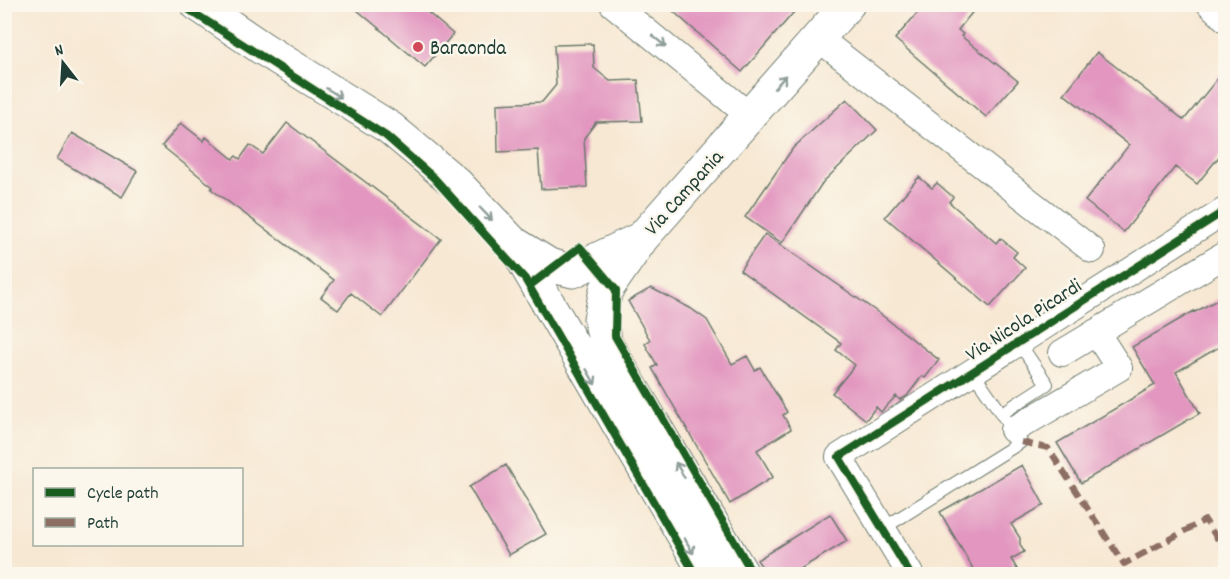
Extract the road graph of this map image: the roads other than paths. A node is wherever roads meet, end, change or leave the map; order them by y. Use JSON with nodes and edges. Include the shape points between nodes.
{"nodes":[{"id":1,"x":197,"y":4,"type":"edge"},
{"id":2,"x":613,"y":4,"type":"edge"},
{"id":3,"x":848,"y":4,"type":"edge"},
{"id":4,"x":1210,"y":4,"type":"edge"},
{"id":5,"x":1226,"y":19,"type":"edge"},
{"id":6,"x":819,"y":38,"type":"junction"},
{"id":7,"x":750,"y":116,"type":"junction"},
{"id":8,"x":1226,"y":210,"type":"edge"},
{"id":9,"x":642,"y":238,"type":"junction"},
{"id":10,"x":513,"y":243,"type":"junction"},
{"id":11,"x":1092,"y":250,"type":"dead end"},
{"id":12,"x":1226,"y":254,"type":"edge"},
{"id":13,"x":1096,"y":332,"type":"junction"},
{"id":14,"x":1019,"y":343,"type":"junction"},
{"id":15,"x":1062,"y":353,"type":"dead end"},
{"id":16,"x":973,"y":372,"type":"junction"},
{"id":17,"x":1007,"y":422,"type":"junction"},
{"id":18,"x":882,"y":529,"type":"junction"},
{"id":19,"x":706,"y":574,"type":"edge"},
{"id":20,"x":742,"y":574,"type":"edge"},
{"id":21,"x":910,"y":574,"type":"edge"}],
"edges":[{"from":1,"to":10,"type":"main road","one_way":true,"via":[[390,128],[457,184]]},
{"from":2,"to":7,"type":"street","one_way":true},
{"from":3,"to":6,"type":"main road","name":"Via Campania"},
{"from":4,"to":5,"type":"street"},
{"from":7,"to":6,"type":"main road","name":"Via Campania","one_way":true},
{"from":6,"to":11,"type":"street"},
{"from":7,"to":9,"type":"main road","name":"Via Campania"},
{"from":8,"to":14,"type":"street","name":"Via Nicola Picardi"},
{"from":9,"to":10,"type":"main road","name":"Via Campania","via":[[573,271],[549,266]]},
{"from":20,"to":9,"type":"main road","one_way":true,"via":[[606,344],[600,319],[606,290]]},
{"from":10,"to":19,"type":"main road","one_way":true},
{"from":12,"to":13,"type":"street"},
{"from":13,"to":15,"type":"street"},
{"from":13,"to":17,"type":"street","via":[[1119,369]]},
{"from":14,"to":16,"type":"street","name":"Via Nicola Picardi"},
{"from":14,"to":17,"type":"lane","via":[[1047,384]]},
{"from":16,"to":17,"type":"lane"},
{"from":16,"to":18,"type":"street","name":"Via Nicola Picardi","via":[[839,457]]},
{"from":17,"to":18,"type":"lane","via":[[1021,442]]},
{"from":18,"to":21,"type":"street"}]}
